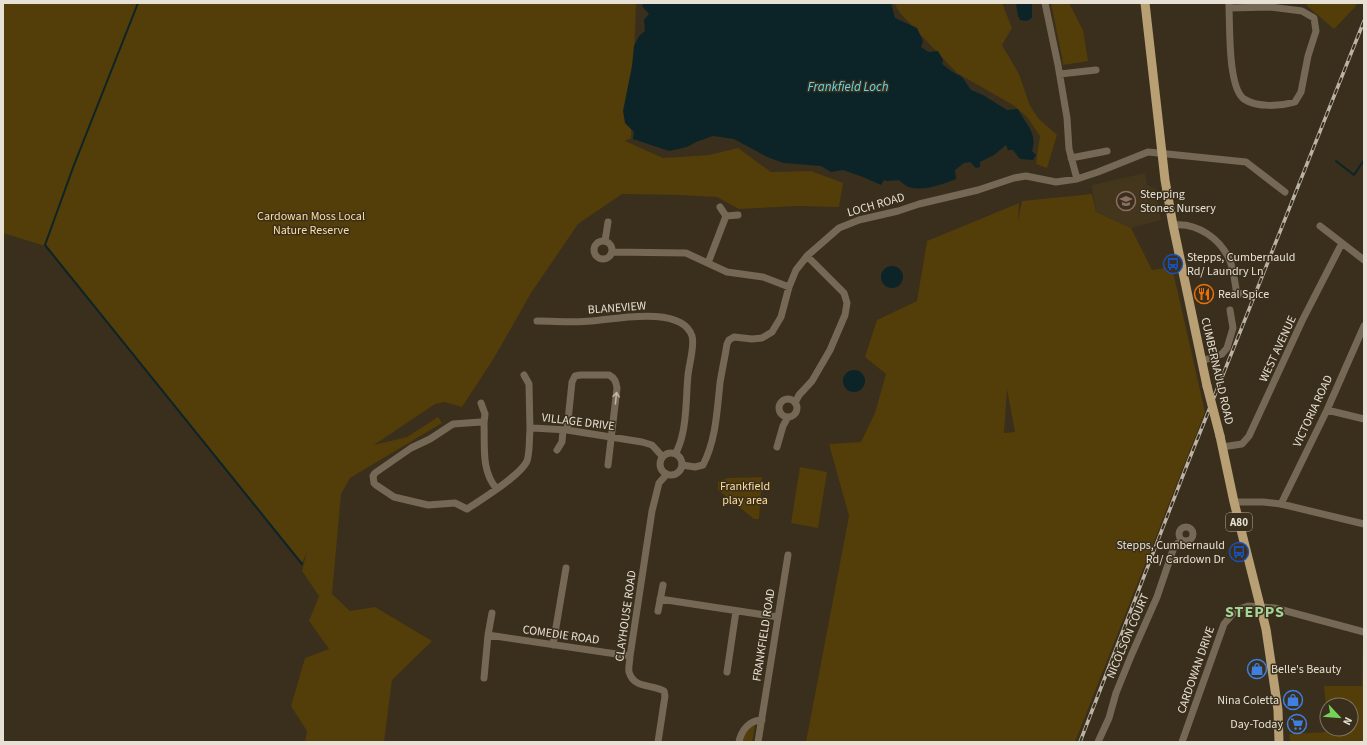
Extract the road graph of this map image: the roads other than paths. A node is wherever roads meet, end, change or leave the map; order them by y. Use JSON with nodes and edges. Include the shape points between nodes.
{"nodes":[{"id":1,"x":1046,"y":3,"type":"edge"},
{"id":2,"x":1145,"y":3,"type":"edge"},
{"id":3,"x":1229,"y":5,"type":"edge"},
{"id":4,"x":1096,"y":70,"type":"dead end"},
{"id":5,"x":1060,"y":74,"type":"junction"},
{"id":6,"x":1107,"y":151,"type":"dead end"},
{"id":7,"x":1162,"y":154,"type":"junction"},
{"id":8,"x":1071,"y":158,"type":"junction"},
{"id":9,"x":1077,"y":179,"type":"junction"},
{"id":10,"x":1285,"y":192,"type":"dead end"},
{"id":11,"x":720,"y":207,"type":"dead end"},
{"id":12,"x":738,"y":215,"type":"dead end"},
{"id":13,"x":726,"y":216,"type":"junction"},
{"id":14,"x":608,"y":222,"type":"dead end"},
{"id":15,"x":1173,"y":225,"type":"junction"},
{"id":16,"x":1320,"y":226,"type":"dead end"},
{"id":17,"x":605,"y":241,"type":"junction"},
{"id":18,"x":1342,"y":243,"type":"junction"},
{"id":19,"x":612,"y":252,"type":"junction"},
{"id":20,"x":807,"y":256,"type":"junction"},
{"id":21,"x":1364,"y":260,"type":"edge"},
{"id":22,"x":708,"y":263,"type":"junction"},
{"id":23,"x":789,"y":287,"type":"junction"},
{"id":24,"x":1245,"y":293,"type":"dead end"},
{"id":25,"x":1230,"y":310,"type":"dead end"},
{"id":26,"x":537,"y":322,"type":"dead end"},
{"id":27,"x":1364,"y":326,"type":"edge"},
{"id":28,"x":1202,"y":361,"type":"junction"},
{"id":29,"x":524,"y":375,"type":"dead end"},
{"id":30,"x":481,"y":403,"type":"dead end"},
{"id":31,"x":795,"y":403,"type":"junction"},
{"id":32,"x":1327,"y":410,"type":"junction"},
{"id":33,"x":788,"y":417,"type":"junction"},
{"id":34,"x":1364,"y":419,"type":"edge"},
{"id":35,"x":484,"y":423,"type":"junction"},
{"id":36,"x":530,"y":430,"type":"junction"},
{"id":37,"x":565,"y":430,"type":"junction"},
{"id":38,"x":612,"y":437,"type":"junction"},
{"id":39,"x":777,"y":447,"type":"dead end"},
{"id":40,"x":1222,"y":447,"type":"junction"},
{"id":41,"x":557,"y":450,"type":"dead end"},
{"id":42,"x":676,"y":454,"type":"junction"},
{"id":43,"x":662,"y":456,"type":"junction"},
{"id":44,"x":608,"y":465,"type":"dead end"},
{"id":45,"x":682,"y":465,"type":"junction"},
{"id":46,"x":667,"y":474,"type":"junction"},
{"id":47,"x":496,"y":488,"type":"junction"},
{"id":48,"x":1234,"y":502,"type":"junction"},
{"id":49,"x":1281,"y":504,"type":"junction"},
{"id":50,"x":1364,"y":524,"type":"edge"},
{"id":51,"x":1181,"y":540,"type":"dead end"},
{"id":52,"x":788,"y":555,"type":"dead end"},
{"id":53,"x":566,"y":568,"type":"dead end"},
{"id":54,"x":663,"y":585,"type":"dead end"},
{"id":55,"x":660,"y":599,"type":"junction"},
{"id":56,"x":1260,"y":608,"type":"junction"},
{"id":57,"x":658,"y":611,"type":"dead end"},
{"id":58,"x":736,"y":611,"type":"junction"},
{"id":59,"x":492,"y":613,"type":"dead end"},
{"id":60,"x":778,"y":617,"type":"junction"},
{"id":61,"x":1364,"y":632,"type":"edge"},
{"id":62,"x":488,"y":635,"type":"junction"},
{"id":63,"x":553,"y":645,"type":"junction"},
{"id":64,"x":630,"y":656,"type":"junction"},
{"id":65,"x":727,"y":672,"type":"dead end"},
{"id":66,"x":484,"y":678,"type":"dead end"},
{"id":67,"x":762,"y":720,"type":"junction"},
{"id":68,"x":658,"y":742,"type":"edge"},
{"id":69,"x":739,"y":742,"type":"edge"},
{"id":70,"x":758,"y":742,"type":"edge"},
{"id":71,"x":1098,"y":742,"type":"edge"},
{"id":72,"x":1182,"y":742,"type":"edge"},
{"id":73,"x":1279,"y":742,"type":"edge"}],
"edges":[{"from":1,"to":5,"type":"street"},
{"from":2,"to":7,"type":"main road","name":"CUMBERNAULD ROAD","number":"A80"},
{"from":3,"to":3,"type":"street","via":[[1231,60],[1235,87],[1243,99],[1253,104],[1282,106],[1295,102],[1301,92],[1316,31],[1314,18],[1302,11]]},
{"from":4,"to":5,"type":"street"},
{"from":5,"to":8,"type":"street"},
{"from":6,"to":8,"type":"street"},
{"from":7,"to":9,"type":"street","name":"LOCH ROAD","via":[[1148,152]]},
{"from":7,"to":10,"type":"street","name":"LOCH ROAD","via":[[1246,162]]},
{"from":7,"to":15,"type":"main road","name":"CUMBERNAULD ROAD","number":"A80"},
{"from":8,"to":9,"type":"street"},
{"from":9,"to":20,"type":"street","name":"LOCH ROAD","via":[[1056,182],[1026,176],[859,220],[839,228]]},
{"from":11,"to":13,"type":"street"},
{"from":12,"to":13,"type":"street"},
{"from":13,"to":22,"type":"street"},
{"from":14,"to":17,"type":"street"},
{"from":15,"to":24,"type":"street","via":[[1194,227],[1221,245],[1230,262],[1237,295]]},
{"from":15,"to":28,"type":"main road","name":"CUMBERNAULD ROAD","number":"A80"},
{"from":16,"to":18,"type":"street"},
{"from":17,"to":19,"type":"street","via":[[610,244]]},
{"from":17,"to":19,"type":"street","via":[[595,246],[595,254],[603,259],[609,257]]},
{"from":18,"to":21,"type":"street"},
{"from":18,"to":40,"type":"street","name":"WEST AVENUE","via":[[1302,321],[1250,436],[1242,444]]},
{"from":19,"to":22,"type":"street","via":[[686,253]]},
{"from":20,"to":23,"type":"street","name":"LOCH ROAD","via":[[796,270]]},
{"from":20,"to":31,"type":"street","via":[[844,293],[847,303],[845,315],[830,350],[812,381]]},
{"from":22,"to":23,"type":"street","via":[[727,272],[763,277]]},
{"from":23,"to":45,"type":"street","name":"LOCH ROAD","via":[[781,317],[772,332],[762,338],[734,336],[729,340],[708,457],[704,465]]},
{"from":25,"to":28,"type":"street","via":[[1233,328],[1227,348],[1222,354]]},
{"from":26,"to":42,"type":"street","name":"BLANEVIEW","via":[[657,316],[672,318],[686,327],[692,336],[692,348],[682,436]]},
{"from":27,"to":32,"type":"street","name":"VICTORIA ROAD"},
{"from":28,"to":40,"type":"main road","name":"CUMBERNAULD ROAD","number":"A80","bridge":true},
{"from":29,"to":36,"type":"street","via":[[529,384]]},
{"from":30,"to":35,"type":"street","via":[[485,414]]},
{"from":31,"to":33,"type":"street","via":[[797,411]]},
{"from":31,"to":33,"type":"street","via":[[787,400],[781,405],[781,413]]},
{"from":32,"to":34,"type":"street"},
{"from":32,"to":49,"type":"street","name":"VICTORIA ROAD"},
{"from":33,"to":39,"type":"street"},
{"from":35,"to":47,"type":"street","via":[[485,464],[491,482]]},
{"from":35,"to":47,"type":"street","name":"VILLAGE DRIVE","via":[[453,424],[398,457],[376,473],[373,480],[394,497],[428,505],[454,503],[467,509]]},
{"from":36,"to":37,"type":"street","name":"VILLAGE DRIVE"},
{"from":36,"to":47,"type":"street","name":"VILLAGE DRIVE","via":[[527,460],[523,468]]},
{"from":37,"to":38,"type":"street","name":"VILLAGE DRIVE"},
{"from":38,"to":37,"type":"street","one_way":true,"via":[[617,388],[616,381],[609,375],[575,376]]},
{"from":37,"to":41,"type":"street"},
{"from":38,"to":43,"type":"street","name":"VILLAGE DRIVE","via":[[648,443]]},
{"from":38,"to":44,"type":"street"},
{"from":40,"to":48,"type":"main road","name":"CUMBERNAULD ROAD","number":"A80"},
{"from":42,"to":43,"type":"street","via":[[669,452]]},
{"from":42,"to":45,"type":"street"},
{"from":43,"to":46,"type":"street","via":[[660,465],[662,471]]},
{"from":45,"to":46,"type":"street","via":[[677,473]]},
{"from":46,"to":64,"type":"street","name":"CLAYHOUSE ROAD","via":[[659,483],[652,511]]},
{"from":48,"to":49,"type":"street"},
{"from":48,"to":56,"type":"main road","name":"CUMBERNAULD ROAD","number":"A80"},
{"from":49,"to":50,"type":"street"},
{"from":51,"to":71,"type":"street","name":"NICOLSON COURT","via":[[1174,547],[1157,597]]},
{"from":52,"to":60,"type":"street","name":"FRANKFIELD ROAD"},
{"from":53,"to":63,"type":"street"},
{"from":54,"to":55,"type":"street"},
{"from":55,"to":57,"type":"street"},
{"from":55,"to":58,"type":"street"},
{"from":56,"to":61,"type":"street","name":"CARDOWAN DRIVE","via":[[1275,608]]},
{"from":56,"to":72,"type":"street","name":"CARDOWAN DRIVE","via":[[1248,606],[1236,610],[1224,624]]},
{"from":56,"to":73,"type":"main road","name":"CUMBERNAULD ROAD","number":"A80","via":[[1272,666]]},
{"from":58,"to":60,"type":"street"},
{"from":58,"to":65,"type":"street"},
{"from":59,"to":62,"type":"street"},
{"from":60,"to":67,"type":"street","name":"FRANKFIELD ROAD"},
{"from":62,"to":63,"type":"street","name":"COMEDIE ROAD"},
{"from":62,"to":66,"type":"street"},
{"from":63,"to":64,"type":"street","name":"COMEDIE ROAD"},
{"from":64,"to":68,"type":"street","name":"CLAYHOUSE ROAD","via":[[629,672],[634,681],[642,686],[660,688],[664,691]]},
{"from":67,"to":69,"type":"street","via":[[756,720],[745,727]]},
{"from":67,"to":70,"type":"street","name":"FRANKFIELD ROAD"}]}
